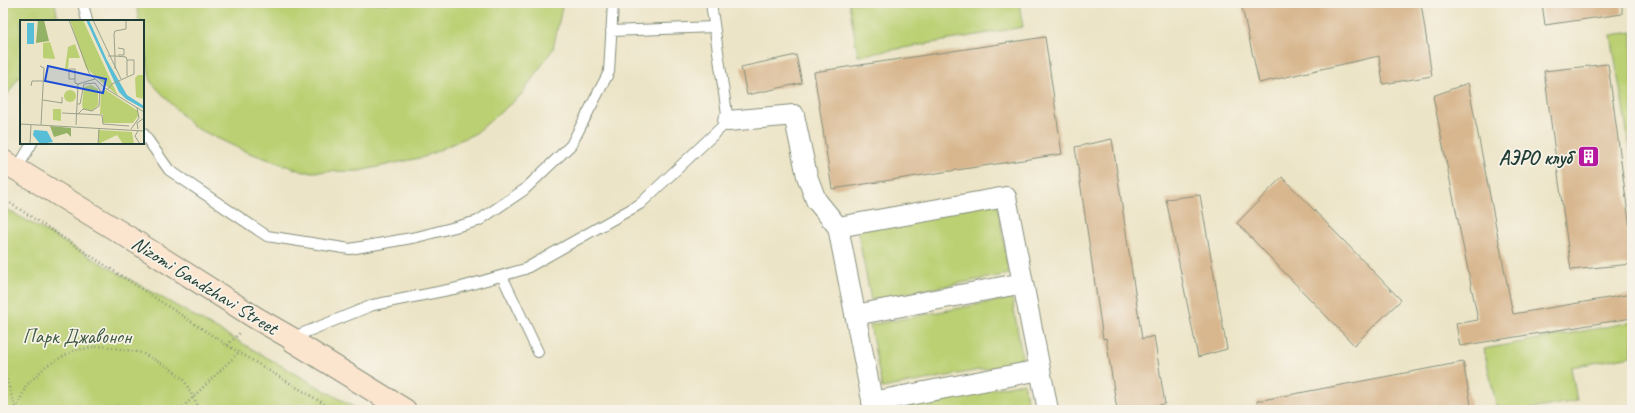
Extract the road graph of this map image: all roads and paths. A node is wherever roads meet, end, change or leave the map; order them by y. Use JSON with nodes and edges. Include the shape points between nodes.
{"nodes":[{"id":1,"x":83,"y":3,"type":"edge"},
{"id":2,"x":613,"y":3,"type":"edge"},
{"id":3,"x":711,"y":3,"type":"edge"},
{"id":4,"x":87,"y":20,"type":"edge"},
{"id":5,"x":714,"y":27,"type":"junction"},
{"id":6,"x":611,"y":31,"type":"junction"},
{"id":7,"x":728,"y":121,"type":"junction"},
{"id":8,"x":144,"y":134,"type":"edge"},
{"id":9,"x":31,"y":144,"type":"edge"},
{"id":10,"x":10,"y":165,"type":"edge"},
{"id":11,"x":3,"y":200,"type":"edge"},
{"id":12,"x":838,"y":227,"type":"junction"},
{"id":13,"x":502,"y":276,"type":"junction"},
{"id":14,"x":1023,"y":283,"type":"junction"},
{"id":15,"x":855,"y":315,"type":"junction"},
{"id":16,"x":292,"y":338,"type":"junction"},
{"id":17,"x":239,"y":352,"type":"junction"},
{"id":18,"x":538,"y":352,"type":"dead end"},
{"id":19,"x":3,"y":368,"type":"edge"},
{"id":20,"x":1040,"y":370,"type":"junction"},
{"id":21,"x":193,"y":397,"type":"junction"},
{"id":22,"x":873,"y":406,"type":"edge"},
{"id":23,"x":16,"y":410,"type":"edge"},
{"id":24,"x":180,"y":410,"type":"edge"},
{"id":25,"x":200,"y":410,"type":"edge"},
{"id":26,"x":334,"y":410,"type":"edge"},
{"id":27,"x":404,"y":410,"type":"edge"},
{"id":28,"x":1048,"y":410,"type":"edge"}],
"edges":[{"from":1,"to":4,"type":"lane"},
{"from":2,"to":6,"type":"lane"},
{"from":3,"to":5,"type":"lane"},
{"from":5,"to":6,"type":"lane"},
{"from":5,"to":7,"type":"lane"},
{"from":6,"to":8,"type":"lane","via":[[609,72],[571,145],[524,190],[478,221],[417,237],[350,249],[267,236],[169,170]]},
{"from":7,"to":12,"type":"street","via":[[794,115],[807,176],[816,200]]},
{"from":7,"to":13,"type":"lane","via":[[640,204],[525,269]]},
{"from":9,"to":10,"type":"lane"},
{"from":10,"to":16,"type":"street","name":"Nizomi Gandzhavi Street"},
{"from":11,"to":17,"type":"path"},
{"from":12,"to":14,"type":"street","via":[[1006,197]]},
{"from":12,"to":15,"type":"street"},
{"from":13,"to":16,"type":"lane","via":[[458,288],[373,305]]},
{"from":13,"to":18,"type":"lane"},
{"from":14,"to":15,"type":"street"},
{"from":14,"to":20,"type":"street"},
{"from":15,"to":22,"type":"street"},
{"from":16,"to":27,"type":"street","name":"Nizomi Gandzhavi Street"},
{"from":17,"to":21,"type":"path"},
{"from":17,"to":26,"type":"path"},
{"from":19,"to":23,"type":"path"},
{"from":20,"to":22,"type":"street"},
{"from":20,"to":28,"type":"street"},
{"from":21,"to":23,"type":"path","via":[[184,380],[170,368],[142,353],[104,346],[75,350],[46,366],[26,386]]},
{"from":21,"to":24,"type":"path"},
{"from":21,"to":25,"type":"path"}]}
